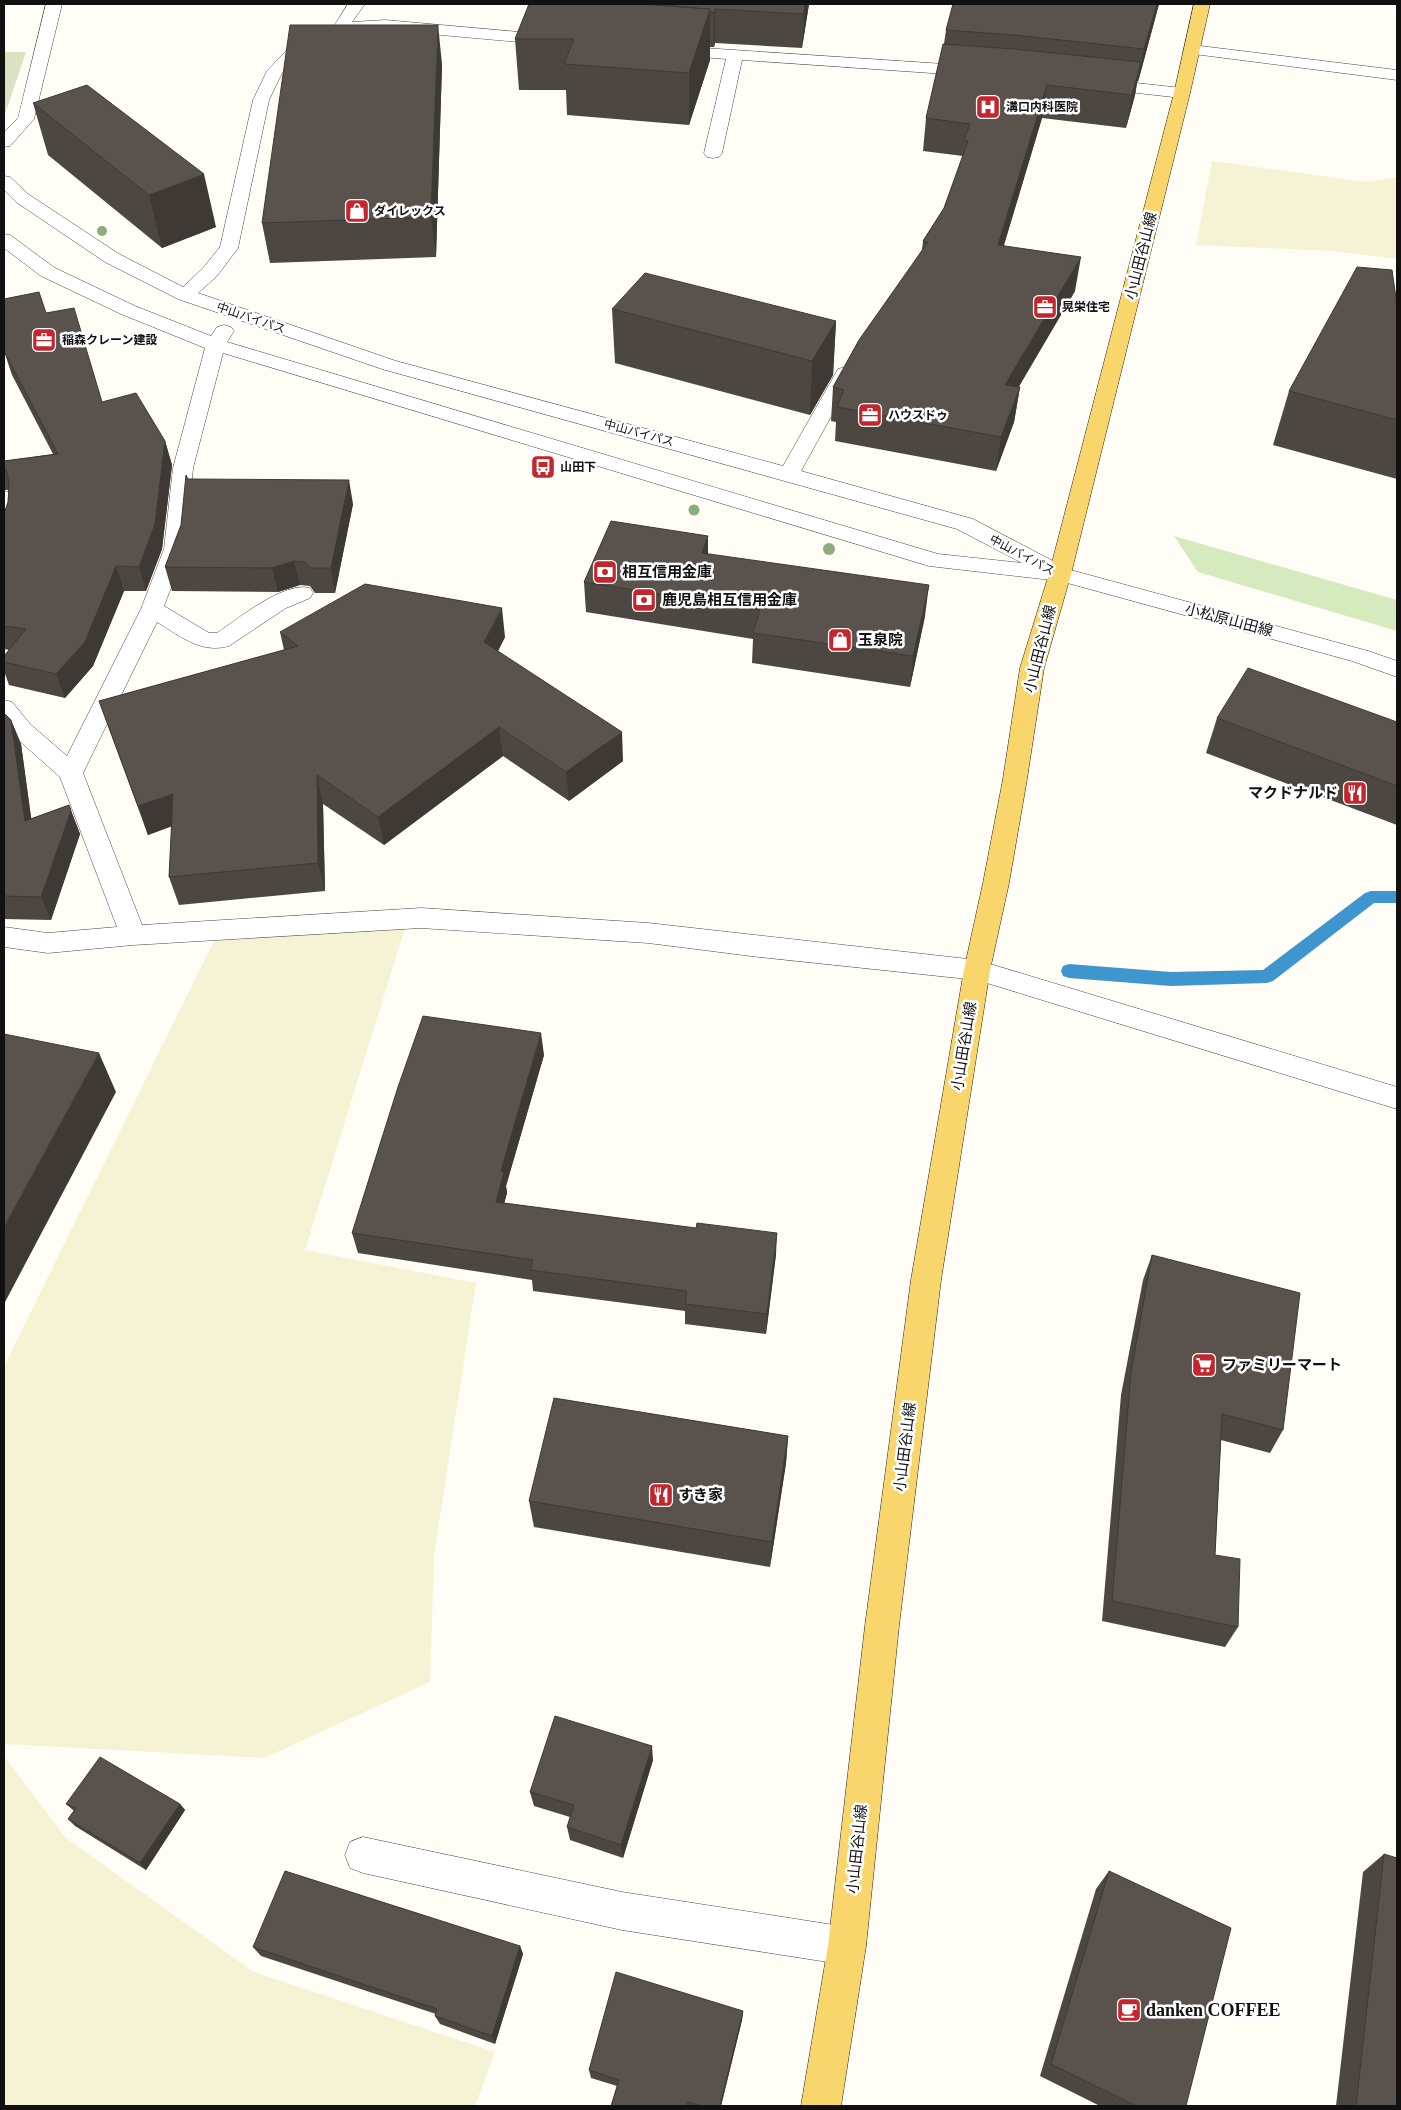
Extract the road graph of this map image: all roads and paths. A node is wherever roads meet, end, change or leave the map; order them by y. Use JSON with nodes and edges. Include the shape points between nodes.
{"nodes":[{"id":1,"x":54,"y":4,"type":"edge"},
{"id":2,"x":357,"y":4,"type":"edge"},
{"id":3,"x":1202,"y":4,"type":"edge"},
{"id":4,"x":340,"y":29,"type":"junction"},
{"id":5,"x":573,"y":42,"type":"edge"},
{"id":6,"x":659,"y":50,"type":"edge"},
{"id":7,"x":1192,"y":50,"type":"junction"},
{"id":8,"x":735,"y":56,"type":"junction"},
{"id":9,"x":991,"y":72,"type":"edge"},
{"id":10,"x":1397,"y":75,"type":"edge"},
{"id":11,"x":1082,"y":82,"type":"edge"},
{"id":12,"x":1182,"y":93,"type":"junction"},
{"id":13,"x":4,"y":142,"type":"edge"},
{"id":14,"x":713,"y":153,"type":"dead end"},
{"id":15,"x":4,"y":181,"type":"edge"},
{"id":16,"x":4,"y":239,"type":"edge"},
{"id":17,"x":185,"y":295,"type":"junction"},
{"id":18,"x":236,"y":312,"type":"junction"},
{"id":19,"x":215,"y":345,"type":"junction"},
{"id":20,"x":846,"y":373,"type":"edge"},
{"id":21,"x":789,"y":474,"type":"junction"},
{"id":22,"x":4,"y":498,"type":"edge"},
{"id":23,"x":4,"y":530,"type":"edge"},
{"id":24,"x":1060,"y":574,"type":"junction"},
{"id":25,"x":302,"y":593,"type":"dead end"},
{"id":26,"x":152,"y":609,"type":"junction"},
{"id":27,"x":1397,"y":669,"type":"edge"},
{"id":28,"x":4,"y":708,"type":"edge"},
{"id":29,"x":71,"y":773,"type":"junction"},
{"id":30,"x":133,"y":935,"type":"junction"},
{"id":31,"x":4,"y":937,"type":"edge"},
{"id":32,"x":977,"y":970,"type":"junction"},
{"id":33,"x":1397,"y":1098,"type":"edge"},
{"id":34,"x":363,"y":1855,"type":"dead end"},
{"id":35,"x":847,"y":1946,"type":"junction"},
{"id":36,"x":821,"y":2106,"type":"edge"}],
"edges":[{"from":1,"to":13,"type":"street","via":[[26,119]]},
{"from":2,"to":4,"type":"street"},
{"from":3,"to":7,"type":"main road","name":"小山田谷山線"},
{"from":4,"to":5,"type":"street","via":[[385,25]]},
{"from":4,"to":17,"type":"street","via":[[291,55],[275,71],[261,100],[229,248],[210,272]]},
{"from":6,"to":8,"type":"street"},
{"from":7,"to":10,"type":"street"},
{"from":7,"to":12,"type":"main road","name":"小山田谷山線"},
{"from":8,"to":9,"type":"street"},
{"from":8,"to":14,"type":"street"},
{"from":11,"to":12,"type":"street"},
{"from":12,"to":24,"type":"main road","name":"小山田谷山線"},
{"from":15,"to":17,"type":"street","name":"中山バイパス","via":[[22,198],[112,258]]},
{"from":16,"to":19,"type":"street","name":"中山バイパス","via":[[48,272],[128,310]]},
{"from":17,"to":18,"type":"street","name":"中山バイパス"},
{"from":18,"to":19,"type":"street"},
{"from":18,"to":21,"type":"street","name":"中山バイパス","via":[[389,364]]},
{"from":19,"to":24,"type":"street","name":"中山バイパス","via":[[936,560]]},
{"from":19,"to":26,"type":"street","via":[[183,468],[175,549]]},
{"from":20,"to":21,"type":"street"},
{"from":21,"to":24,"type":"street","name":"中山バイパス","via":[[965,524]]},
{"from":22,"to":23,"type":"street"},
{"from":24,"to":27,"type":"street","name":"小松原山田線"},
{"from":24,"to":32,"type":"main road","name":"小山田谷山線","via":[[1032,668],[1002,855]]},
{"from":25,"to":26,"type":"street","via":[[278,603],[221,641],[204,640]]},
{"from":26,"to":29,"type":"street"},
{"from":28,"to":29,"type":"street","via":[[22,730]]},
{"from":29,"to":30,"type":"street"},
{"from":30,"to":31,"type":"street","via":[[48,943]]},
{"from":30,"to":32,"type":"street","via":[[440,918],[648,933]]},
{"from":32,"to":33,"type":"street"},
{"from":32,"to":35,"type":"main road","name":"小山田谷山線","via":[[926,1280],[882,1626]]},
{"from":34,"to":35,"type":"street","via":[[622,1911]]},
{"from":35,"to":36,"type":"main road","name":"小山田谷山線"}]}
